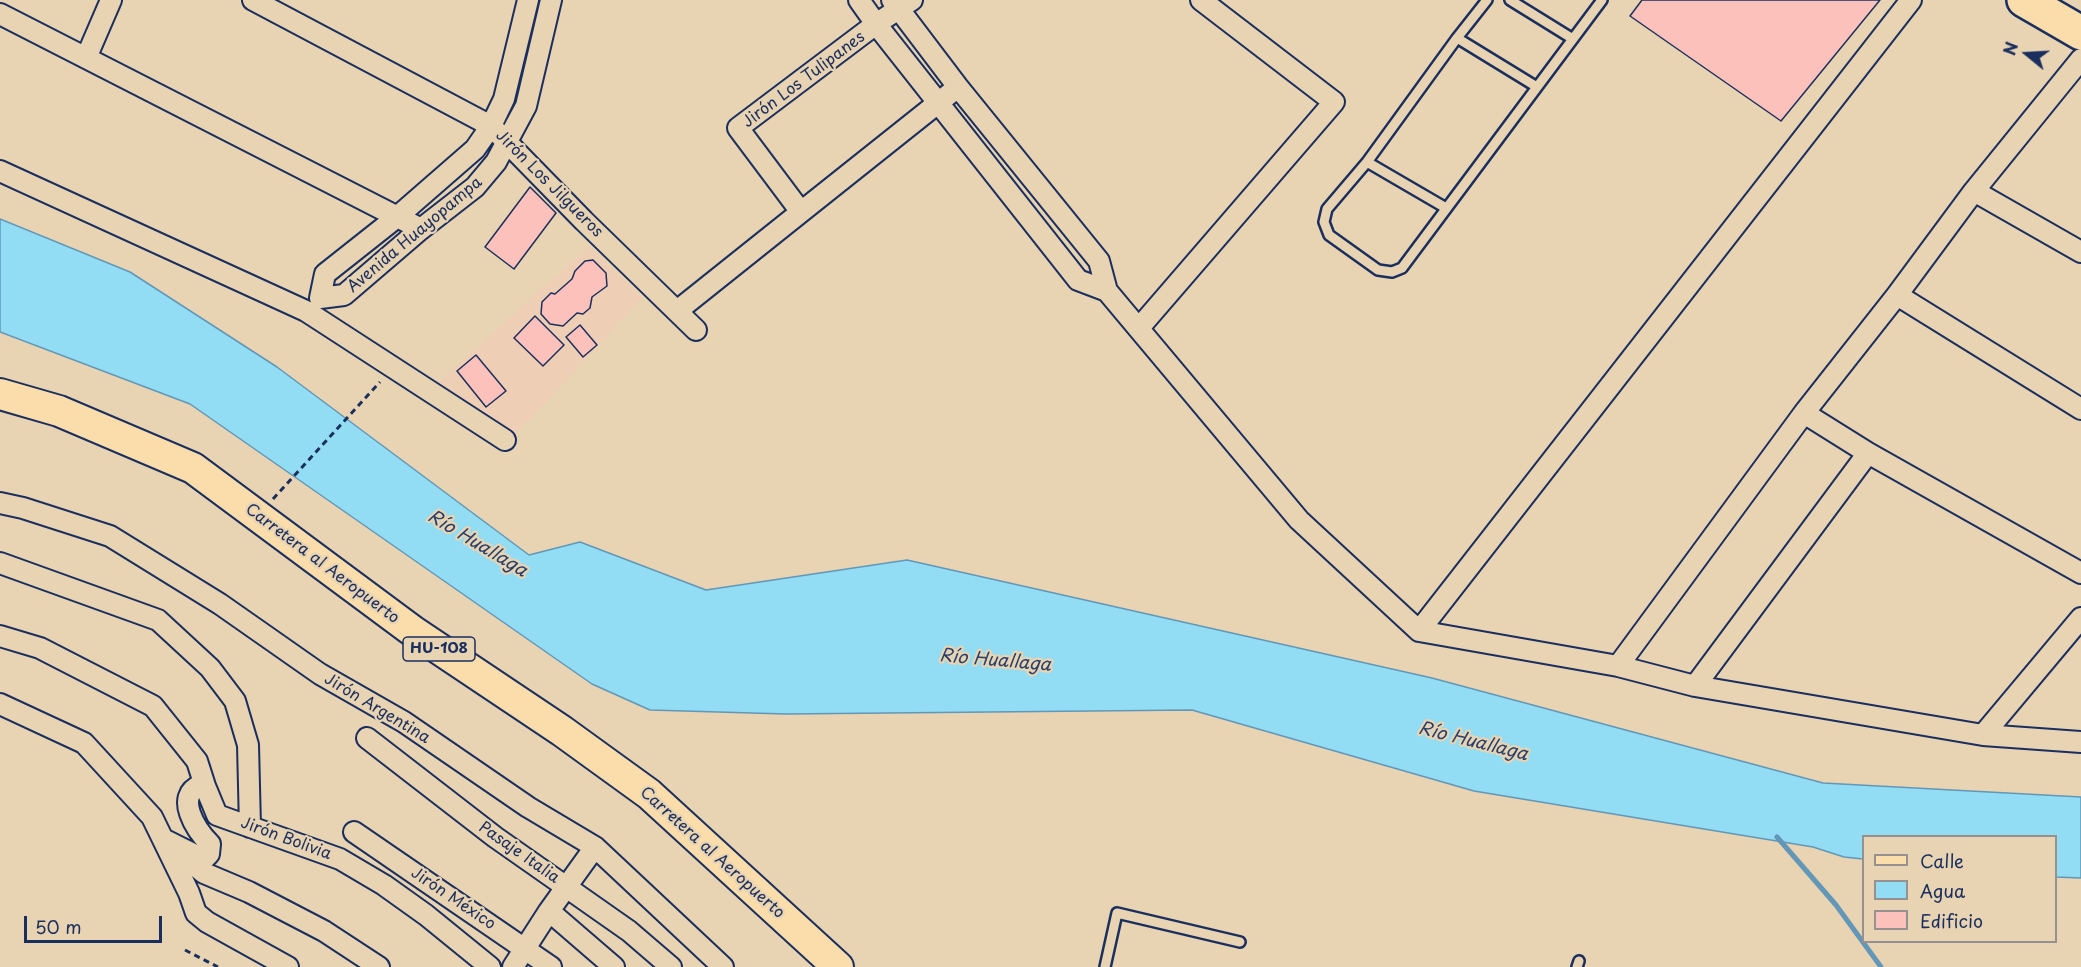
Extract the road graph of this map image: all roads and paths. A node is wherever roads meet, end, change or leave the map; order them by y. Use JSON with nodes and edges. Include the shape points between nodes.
{"nodes":[{"id":1,"x":111,"y":0,"type":"edge"},
{"id":2,"x":253,"y":0,"type":"edge"},
{"id":3,"x":528,"y":0,"type":"edge"},
{"id":4,"x":551,"y":0,"type":"edge"},
{"id":5,"x":859,"y":0,"type":"edge"},
{"id":6,"x":1202,"y":0,"type":"edge"},
{"id":7,"x":1487,"y":0,"type":"edge"},
{"id":8,"x":1510,"y":0,"type":"edge"},
{"id":9,"x":1602,"y":0,"type":"edge"},
{"id":10,"x":1911,"y":0,"type":"edge"},
{"id":11,"x":901,"y":3,"type":"edge"},
{"id":12,"x":2035,"y":3,"type":"edge"},
{"id":13,"x":0,"y":14,"type":"edge"},
{"id":14,"x":876,"y":24,"type":"junction"},
{"id":15,"x":2081,"y":33,"type":"edge"},
{"id":16,"x":1457,"y":38,"type":"junction"},
{"id":17,"x":1573,"y":39,"type":"junction"},
{"id":18,"x":86,"y":58,"type":"junction"},
{"id":19,"x":2081,"y":59,"type":"edge"},
{"id":20,"x":958,"y":87,"type":"junction"},
{"id":21,"x":1537,"y":87,"type":"junction"},
{"id":22,"x":938,"y":102,"type":"junction"},
{"id":23,"x":491,"y":126,"type":"junction"},
{"id":24,"x":507,"y":142,"type":"junction"},
{"id":25,"x":1366,"y":162,"type":"junction"},
{"id":26,"x":0,"y":171,"type":"edge"},
{"id":27,"x":1974,"y":191,"type":"junction"},
{"id":28,"x":1446,"y":208,"type":"junction"},
{"id":29,"x":801,"y":212,"type":"junction"},
{"id":30,"x":398,"y":218,"type":"junction"},
{"id":31,"x":421,"y":229,"type":"junction"},
{"id":32,"x":2081,"y":252,"type":"edge"},
{"id":33,"x":1107,"y":291,"type":"junction"},
{"id":34,"x":1896,"y":296,"type":"junction"},
{"id":35,"x":313,"y":305,"type":"junction"},
{"id":36,"x":677,"y":311,"type":"junction"},
{"id":37,"x":1140,"y":328,"type":"junction"},
{"id":38,"x":696,"y":330,"type":"dead end"},
{"id":39,"x":378,"y":386,"type":"dead end"},
{"id":40,"x":0,"y":394,"type":"edge"},
{"id":41,"x":2081,"y":409,"type":"edge"},
{"id":42,"x":1804,"y":413,"type":"junction"},
{"id":43,"x":506,"y":440,"type":"dead end"},
{"id":44,"x":1868,"y":453,"type":"junction"},
{"id":45,"x":287,"y":484,"type":"dead end"},
{"id":46,"x":0,"y":503,"type":"edge"},
{"id":47,"x":0,"y":563,"type":"edge"},
{"id":48,"x":2081,"y":573,"type":"edge"},
{"id":49,"x":2081,"y":618,"type":"edge"},
{"id":50,"x":1419,"y":631,"type":"junction"},
{"id":51,"x":0,"y":636,"type":"edge"},
{"id":52,"x":1618,"y":666,"type":"junction"},
{"id":53,"x":1695,"y":686,"type":"junction"},
{"id":54,"x":0,"y":704,"type":"edge"},
{"id":55,"x":1983,"y":735,"type":"junction"},
{"id":56,"x":367,"y":738,"type":"dead end"},
{"id":57,"x":2081,"y":742,"type":"edge"},
{"id":58,"x":206,"y":786,"type":"junction"},
{"id":59,"x":250,"y":827,"type":"junction"},
{"id":60,"x":354,"y":832,"type":"dead end"},
{"id":61,"x":163,"y":839,"type":"junction"},
{"id":62,"x":595,"y":847,"type":"junction"},
{"id":63,"x":567,"y":886,"type":"junction"},
{"id":64,"x":549,"y":911,"type":"junction"},
{"id":65,"x":1240,"y":942,"type":"dead end"},
{"id":66,"x":525,"y":949,"type":"junction"},
{"id":67,"x":185,"y":950,"type":"dead end"},
{"id":68,"x":218,"y":967,"type":"edge"},
{"id":69,"x":288,"y":967,"type":"edge"},
{"id":70,"x":379,"y":967,"type":"edge"},
{"id":71,"x":490,"y":967,"type":"edge"},
{"id":72,"x":513,"y":967,"type":"edge"},
{"id":73,"x":551,"y":967,"type":"edge"},
{"id":74,"x":614,"y":967,"type":"edge"},
{"id":75,"x":671,"y":967,"type":"edge"},
{"id":76,"x":723,"y":967,"type":"edge"},
{"id":77,"x":838,"y":967,"type":"edge"},
{"id":78,"x":1105,"y":967,"type":"edge"}],
"edges":[{"from":1,"to":18,"type":"street"},
{"from":2,"to":23,"type":"street","name":"Jirón Los Jilgueros"},
{"from":3,"to":23,"type":"street","name":"Avenida Huayopampa","via":[[504,99]]},
{"from":4,"to":24,"type":"street","name":"Avenida Huayopampa","via":[[526,106]]},
{"from":5,"to":14,"type":"street"},
{"from":6,"to":37,"type":"street","via":[[1334,102]]},
{"from":7,"to":16,"type":"lane"},
{"from":8,"to":17,"type":"lane"},
{"from":9,"to":17,"type":"lane"},
{"from":10,"to":50,"type":"street"},
{"from":11,"to":14,"type":"street","name":"Jirón Los Tulipanes"},
{"from":11,"to":20,"type":"street"},
{"from":12,"to":15,"type":"highway"},
{"from":13,"to":18,"type":"street"},
{"from":14,"to":22,"type":"street"},
{"from":14,"to":29,"type":"street","name":"Jirón Los Tulipanes","via":[[738,128]]},
{"from":16,"to":21,"type":"lane"},
{"from":16,"to":25,"type":"lane"},
{"from":17,"to":21,"type":"lane"},
{"from":18,"to":30,"type":"street"},
{"from":19,"to":27,"type":"street"},
{"from":20,"to":22,"type":"street"},
{"from":20,"to":33,"type":"street","via":[[1099,261]]},
{"from":21,"to":28,"type":"lane"},
{"from":22,"to":29,"type":"street"},
{"from":22,"to":33,"type":"street","via":[[1078,280]]},
{"from":23,"to":24,"type":"street","name":"Jirón Los Jilgueros"},
{"from":23,"to":30,"type":"street","name":"Avenida Huayopampa","via":[[475,149]]},
{"from":24,"to":31,"type":"street","name":"Avenida Huayopampa","via":[[475,187]]},
{"from":24,"to":36,"type":"street","name":"Jirón Los Jilgueros"},
{"from":25,"to":28,"type":"lane"},
{"from":25,"to":28,"type":"lane","via":[[1327,209],[1324,222],[1329,235],[1378,270],[1392,272],[1402,268]]},
{"from":26,"to":35,"type":"street"},
{"from":27,"to":32,"type":"street"},
{"from":27,"to":34,"type":"street"},
{"from":29,"to":36,"type":"street"},
{"from":30,"to":31,"type":"street"},
{"from":30,"to":35,"type":"street","name":"Avenida Huayopampa","via":[[325,274]]},
{"from":31,"to":35,"type":"street","name":"Avenida Huayopampa","via":[[344,295]]},
{"from":33,"to":37,"type":"street"},
{"from":34,"to":41,"type":"street"},
{"from":34,"to":42,"type":"street"},
{"from":35,"to":43,"type":"street"},
{"from":36,"to":38,"type":"street","name":"Jirón Los Jilgueros"},
{"from":37,"to":50,"type":"street","via":[[1299,520]]},
{"from":39,"to":45,"type":"path"},
{"from":40,"to":77,"type":"main road","name":"Carretera al Aeropuerto","number":"HU-108","via":[[59,411],[193,468],[414,632],[650,794]]},
{"from":42,"to":44,"type":"street"},
{"from":42,"to":52,"type":"street"},
{"from":44,"to":48,"type":"street"},
{"from":44,"to":53,"type":"street"},
{"from":46,"to":62,"type":"street","name":"Jirón Argentina","via":[[110,536]]},
{"from":47,"to":59,"type":"street","via":[[158,620],[210,668],[236,701],[248,745]]},
{"from":49,"to":55,"type":"street"},
{"from":50,"to":52,"type":"street"},
{"from":51,"to":58,"type":"street","name":"Jirón Bolivia","via":[[40,648],[153,706],[197,761]]},
{"from":52,"to":53,"type":"street"},
{"from":53,"to":55,"type":"street"},
{"from":54,"to":61,"type":"street","via":[[84,742],[152,817]]},
{"from":55,"to":57,"type":"street"},
{"from":56,"to":63,"type":"street","name":"Pasaje Italia","via":[[495,837]]},
{"from":58,"to":59,"type":"street","name":"Jirón Bolivia","via":[[217,815]]},
{"from":58,"to":61,"type":"street","via":[[192,789],[188,808],[192,821],[210,844],[209,854],[199,857]]},
{"from":59,"to":71,"type":"street","name":"Jirón Bolivia","via":[[340,859],[426,915]]},
{"from":60,"to":66,"type":"street","name":"Jirón México"},
{"from":61,"to":69,"type":"street","via":[[196,914]]},
{"from":61,"to":70,"type":"street","via":[[204,873],[324,931]]},
{"from":62,"to":63,"type":"street"},
{"from":62,"to":76,"type":"street","name":"Jirón Argentina"},
{"from":63,"to":64,"type":"street"},
{"from":63,"to":75,"type":"street","name":"Pasaje Italia"},
{"from":64,"to":66,"type":"street"},
{"from":64,"to":74,"type":"street"},
{"from":65,"to":78,"type":"lane","via":[[1117,913]]},
{"from":66,"to":72,"type":"street"},
{"from":66,"to":73,"type":"street","name":"Jirón México"},
{"from":67,"to":68,"type":"path"}]}
